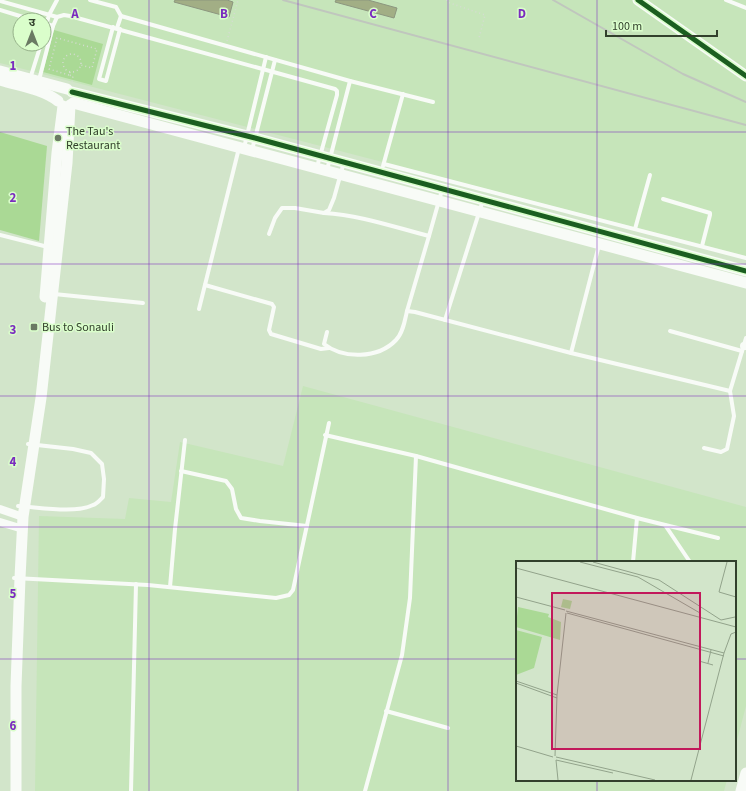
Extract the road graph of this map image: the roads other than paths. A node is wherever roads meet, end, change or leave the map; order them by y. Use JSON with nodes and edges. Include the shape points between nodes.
{"nodes":[{"id":1,"x":57,"y":0,"type":"edge"},
{"id":2,"x":90,"y":0,"type":"edge"},
{"id":3,"x":638,"y":0,"type":"edge"},
{"id":4,"x":726,"y":0,"type":"edge"},
{"id":5,"x":0,"y":1,"type":"edge"},
{"id":6,"x":746,"y":8,"type":"edge"},
{"id":7,"x":0,"y":10,"type":"edge"},
{"id":8,"x":38,"y":12,"type":"edge"},
{"id":9,"x":51,"y":12,"type":"edge"},
{"id":10,"x":12,"y":14,"type":"edge"},
{"id":11,"x":52,"y":16,"type":"edge"},
{"id":12,"x":121,"y":16,"type":"junction"},
{"id":13,"x":57,"y":17,"type":"junction"},
{"id":14,"x":53,"y":26,"type":"joint"},
{"id":15,"x":117,"y":28,"type":"junction"},
{"id":16,"x":39,"y":52,"type":"edge"},
{"id":17,"x":266,"y":57,"type":"junction"},
{"id":18,"x":274,"y":60,"type":"junction"},
{"id":19,"x":263,"y":70,"type":"junction"},
{"id":20,"x":0,"y":71,"type":"edge"},
{"id":21,"x":271,"y":72,"type":"junction"},
{"id":22,"x":746,"y":76,"type":"edge"},
{"id":23,"x":0,"y":80,"type":"edge"},
{"id":24,"x":34,"y":80,"type":"junction"},
{"id":25,"x":350,"y":81,"type":"junction"},
{"id":26,"x":403,"y":94,"type":"junction"},
{"id":27,"x":68,"y":98,"type":"junction"},
{"id":28,"x":433,"y":102,"type":"dead end"},
{"id":29,"x":251,"y":137,"type":"junction"},
{"id":30,"x":245,"y":148,"type":"junction"},
{"id":31,"x":325,"y":157,"type":"junction"},
{"id":32,"x":344,"y":162,"type":"junction"},
{"id":33,"x":322,"y":168,"type":"junction"},
{"id":34,"x":383,"y":168,"type":"junction"},
{"id":35,"x":341,"y":174,"type":"junction"},
{"id":36,"x":650,"y":175,"type":"dead end"},
{"id":37,"x":442,"y":189,"type":"junction"},
{"id":38,"x":663,"y":199,"type":"dead end"},
{"id":39,"x":439,"y":200,"type":"junction"},
{"id":40,"x":483,"y":200,"type":"junction"},
{"id":41,"x":479,"y":212,"type":"junction"},
{"id":42,"x":324,"y":213,"type":"junction"},
{"id":43,"x":635,"y":229,"type":"junction"},
{"id":44,"x":603,"y":232,"type":"junction"},
{"id":45,"x":0,"y":234,"type":"edge"},
{"id":46,"x":269,"y":234,"type":"dead end"},
{"id":47,"x":429,"y":236,"type":"junction"},
{"id":48,"x":600,"y":244,"type":"junction"},
{"id":49,"x":702,"y":246,"type":"junction"},
{"id":50,"x":54,"y":249,"type":"junction"},
{"id":51,"x":746,"y":258,"type":"edge"},
{"id":52,"x":701,"y":265,"type":"junction"},
{"id":53,"x":746,"y":271,"type":"edge"},
{"id":54,"x":746,"y":282,"type":"edge"},
{"id":55,"x":205,"y":285,"type":"junction"},
{"id":56,"x":53,"y":294,"type":"junction"},
{"id":57,"x":143,"y":303,"type":"dead end"},
{"id":58,"x":199,"y":309,"type":"dead end"},
{"id":59,"x":407,"y":311,"type":"junction"},
{"id":60,"x":445,"y":320,"type":"junction"},
{"id":61,"x":670,"y":331,"type":"dead end"},
{"id":62,"x":327,"y":332,"type":"dead end"},
{"id":63,"x":744,"y":345,"type":"edge"},
{"id":64,"x":329,"y":348,"type":"junction"},
{"id":65,"x":571,"y":353,"type":"junction"},
{"id":66,"x":730,"y":391,"type":"junction"},
{"id":67,"x":329,"y":423,"type":"dead end"},
{"id":68,"x":325,"y":435,"type":"junction"},
{"id":69,"x":185,"y":440,"type":"dead end"},
{"id":70,"x":31,"y":445,"type":"junction"},
{"id":71,"x":704,"y":448,"type":"dead end"},
{"id":72,"x":416,"y":456,"type":"junction"},
{"id":73,"x":181,"y":471,"type":"junction"},
{"id":74,"x":0,"y":509,"type":"edge"},
{"id":75,"x":21,"y":511,"type":"junction"},
{"id":76,"x":637,"y":518,"type":"junction"},
{"id":77,"x":0,"y":522,"type":"edge"},
{"id":78,"x":664,"y":525,"type":"junction"},
{"id":79,"x":307,"y":526,"type":"junction"},
{"id":80,"x":19,"y":529,"type":"junction"},
{"id":81,"x":718,"y":538,"type":"dead end"},
{"id":82,"x":633,"y":561,"type":"edge"},
{"id":83,"x":689,"y":561,"type":"edge"},
{"id":84,"x":17,"y":578,"type":"junction"},
{"id":85,"x":136,"y":584,"type":"junction"},
{"id":86,"x":170,"y":587,"type":"junction"},
{"id":87,"x":386,"y":711,"type":"junction"},
{"id":88,"x":448,"y":728,"type":"dead end"},
{"id":89,"x":746,"y":773,"type":"edge"},
{"id":90,"x":10,"y":791,"type":"edge"},
{"id":91,"x":16,"y":791,"type":"edge"},
{"id":92,"x":131,"y":791,"type":"edge"},
{"id":93,"x":365,"y":791,"type":"edge"},
{"id":94,"x":741,"y":791,"type":"edge"}],
"edges":[{"from":1,"to":9,"type":"lane"},
{"from":2,"to":12,"type":"lane","via":[[116,7]]},
{"from":3,"to":22,"type":"street"},
{"from":4,"to":6,"type":"lane"},
{"from":5,"to":8,"type":"lane"},
{"from":7,"to":10,"type":"lane"},
{"from":11,"to":13,"type":"lane"},
{"from":12,"to":15,"type":"lane"},
{"from":12,"to":17,"type":"lane"},
{"from":13,"to":14,"type":"lane"},
{"from":13,"to":15,"type":"lane","via":[[70,16]]},
{"from":14,"to":24,"type":"lane"},
{"from":15,"to":15,"type":"lane","via":[[98,79],[106,81]]},
{"from":15,"to":19,"type":"lane"},
{"from":16,"to":24,"type":"lane"},
{"from":17,"to":18,"type":"lane"},
{"from":17,"to":19,"type":"lane"},
{"from":18,"to":21,"type":"lane"},
{"from":18,"to":25,"type":"lane"},
{"from":19,"to":21,"type":"lane"},
{"from":19,"to":29,"type":"lane"},
{"from":20,"to":24,"type":"street"},
{"from":21,"to":29,"type":"lane"},
{"from":21,"to":31,"type":"lane","via":[[337,91]]},
{"from":23,"to":27,"type":"street"},
{"from":24,"to":27,"type":"street"},
{"from":25,"to":26,"type":"lane"},
{"from":25,"to":31,"type":"lane"},
{"from":26,"to":28,"type":"lane"},
{"from":26,"to":34,"type":"lane"},
{"from":27,"to":29,"type":"street"},
{"from":27,"to":30,"type":"street"},
{"from":27,"to":50,"type":"street","via":[[67,163]]},
{"from":29,"to":30,"type":"lane"},
{"from":29,"to":30,"type":"lane"},
{"from":29,"to":31,"type":"street"},
{"from":30,"to":33,"type":"street"},
{"from":30,"to":55,"type":"lane"},
{"from":31,"to":32,"type":"street"},
{"from":31,"to":33,"type":"lane"},
{"from":31,"to":33,"type":"lane"},
{"from":32,"to":34,"type":"street"},
{"from":32,"to":35,"type":"lane"},
{"from":33,"to":35,"type":"street"},
{"from":34,"to":37,"type":"street"},
{"from":34,"to":43,"type":"lane"},
{"from":35,"to":39,"type":"street"},
{"from":35,"to":42,"type":"lane","via":[[331,207]]},
{"from":36,"to":43,"type":"lane"},
{"from":37,"to":39,"type":"lane"},
{"from":37,"to":40,"type":"street"},
{"from":38,"to":49,"type":"lane","via":[[710,213]]},
{"from":39,"to":41,"type":"street"},
{"from":39,"to":47,"type":"lane"},
{"from":40,"to":41,"type":"lane"},
{"from":40,"to":44,"type":"street"},
{"from":41,"to":48,"type":"street"},
{"from":41,"to":60,"type":"lane"},
{"from":42,"to":46,"type":"lane","via":[[282,208],[274,218]]},
{"from":42,"to":47,"type":"lane","via":[[343,214]]},
{"from":43,"to":49,"type":"lane"},
{"from":44,"to":48,"type":"lane"},
{"from":44,"to":52,"type":"street"},
{"from":45,"to":50,"type":"lane"},
{"from":47,"to":59,"type":"lane"},
{"from":48,"to":52,"type":"street"},
{"from":48,"to":65,"type":"lane"},
{"from":49,"to":51,"type":"lane"},
{"from":50,"to":56,"type":"street"},
{"from":50,"to":70,"type":"street"},
{"from":52,"to":53,"type":"street"},
{"from":52,"to":54,"type":"street"},
{"from":55,"to":58,"type":"lane"},
{"from":55,"to":64,"type":"lane","via":[[272,304],[274,307],[269,330],[271,334],[321,349]]},
{"from":56,"to":57,"type":"lane"},
{"from":56,"to":70,"type":"street","via":[[42,398]]},
{"from":59,"to":60,"type":"lane"},
{"from":59,"to":64,"type":"lane","via":[[396,340],[379,351],[349,355]]},
{"from":60,"to":65,"type":"lane"},
{"from":61,"to":63,"type":"lane"},
{"from":62,"to":64,"type":"lane","via":[[324,344]]},
{"from":63,"to":66,"type":"lane"},
{"from":65,"to":66,"type":"lane"},
{"from":66,"to":71,"type":"lane","via":[[734,416],[727,449],[721,452]]},
{"from":67,"to":68,"type":"lane"},
{"from":68,"to":72,"type":"lane"},
{"from":68,"to":79,"type":"lane"},
{"from":69,"to":73,"type":"lane"},
{"from":70,"to":75,"type":"street"},
{"from":70,"to":75,"type":"lane","via":[[91,453],[102,464],[103,497],[94,505],[83,509]]},
{"from":72,"to":76,"type":"lane"},
{"from":72,"to":87,"type":"lane","via":[[410,598],[402,655]]},
{"from":73,"to":79,"type":"lane","via":[[226,482],[232,489],[241,518]]},
{"from":73,"to":86,"type":"lane"},
{"from":74,"to":75,"type":"street"},
{"from":75,"to":80,"type":"street"},
{"from":76,"to":78,"type":"lane"},
{"from":76,"to":82,"type":"lane"},
{"from":77,"to":80,"type":"street"},
{"from":78,"to":81,"type":"lane"},
{"from":78,"to":83,"type":"lane"},
{"from":79,"to":86,"type":"lane","via":[[293,590],[289,595],[276,598]]},
{"from":80,"to":84,"type":"street"},
{"from":84,"to":85,"type":"lane"},
{"from":84,"to":90,"type":"street","via":[[10,659]]},
{"from":84,"to":91,"type":"street"},
{"from":85,"to":86,"type":"lane"},
{"from":85,"to":92,"type":"lane"},
{"from":87,"to":88,"type":"lane"},
{"from":87,"to":93,"type":"lane"},
{"from":89,"to":94,"type":"street"}]}
